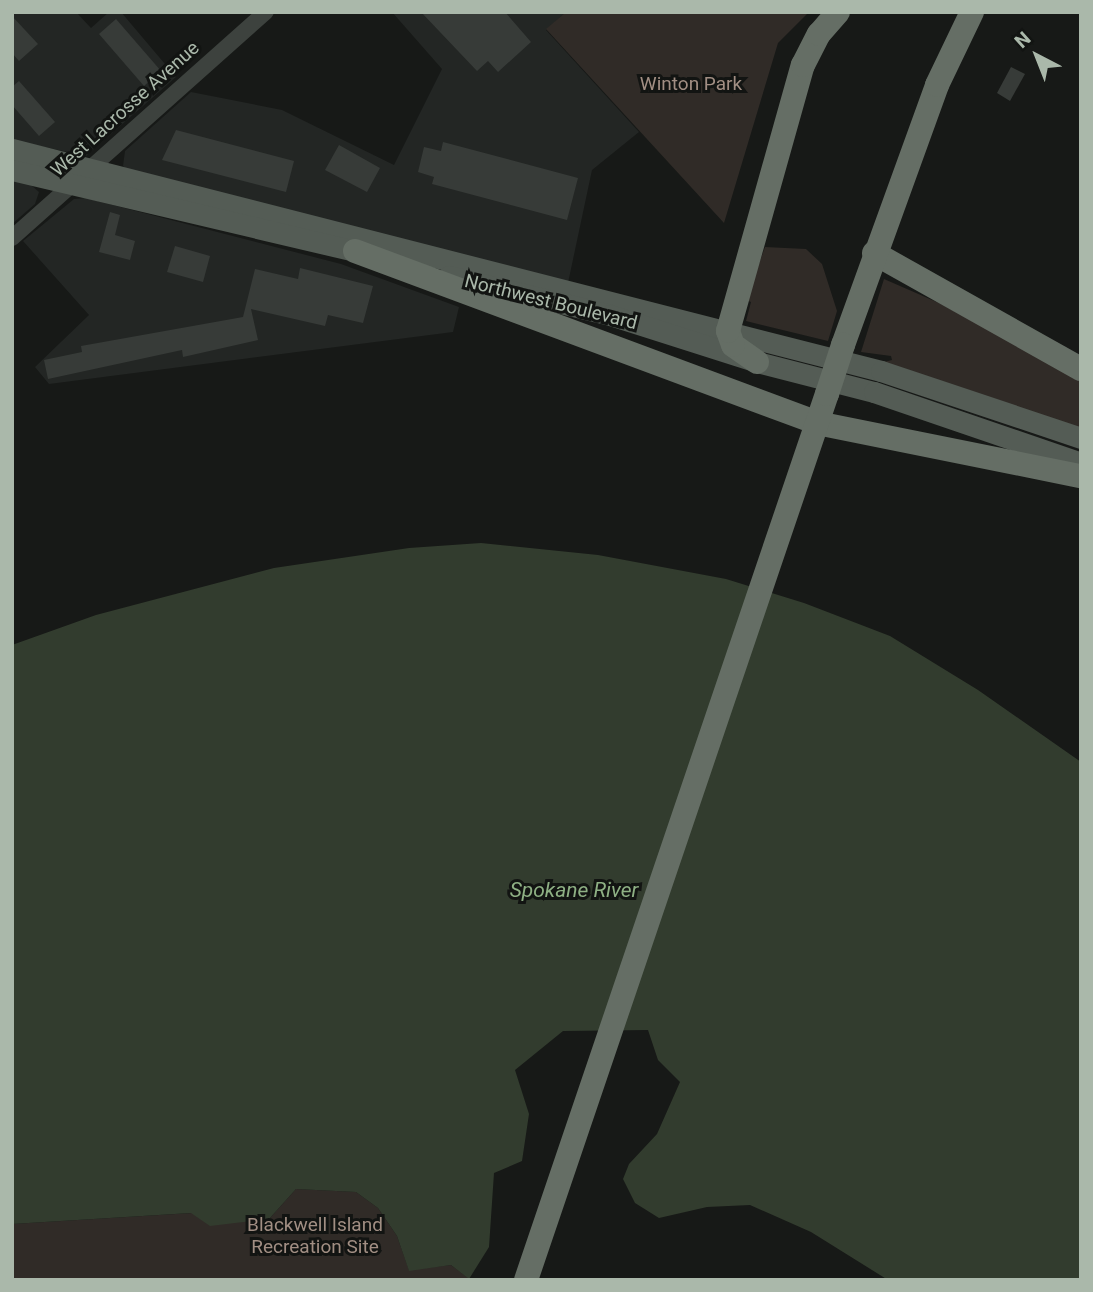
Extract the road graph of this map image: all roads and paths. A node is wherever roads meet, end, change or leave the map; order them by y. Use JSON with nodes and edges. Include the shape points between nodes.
{"nodes":[{"id":1,"x":266,"y":12,"type":"edge"},
{"id":2,"x":838,"y":12,"type":"edge"},
{"id":3,"x":972,"y":12,"type":"edge"},
{"id":4,"x":12,"y":149,"type":"edge"},
{"id":5,"x":90,"y":169,"type":"junction"},
{"id":6,"x":12,"y":170,"type":"edge"},
{"id":7,"x":71,"y":184,"type":"junction"},
{"id":8,"x":12,"y":238,"type":"edge"},
{"id":9,"x":355,"y":251,"type":"junction"},
{"id":10,"x":874,"y":253,"type":"junction"},
{"id":11,"x":728,"y":331,"type":"junction"},
{"id":12,"x":757,"y":362,"type":"junction"},
{"id":13,"x":1081,"y":369,"type":"edge"},
{"id":14,"x":817,"y":423,"type":"junction"},
{"id":15,"x":1081,"y":438,"type":"edge"},
{"id":16,"x":1081,"y":463,"type":"edge"},
{"id":17,"x":1081,"y":476,"type":"edge"},
{"id":18,"x":526,"y":1280,"type":"edge"}],
"edges":[{"from":1,"to":5,"type":"street","name":"West Lacrosse Avenue"},
{"from":2,"to":11,"type":"highway","via":[[819,34],[803,65]]},
{"from":3,"to":10,"type":"highway","via":[[937,85]]},
{"from":4,"to":5,"type":"main road","name":"Northwest Boulevard"},
{"from":5,"to":7,"type":"street","name":"West Lacrosse Avenue"},
{"from":5,"to":11,"type":"main road","name":"Northwest Boulevard"},
{"from":6,"to":7,"type":"main road","name":"Northwest Boulevard"},
{"from":7,"to":8,"type":"street","name":"West Lacrosse Avenue"},
{"from":7,"to":9,"type":"main road","name":"Northwest Boulevard"},
{"from":9,"to":12,"type":"main road","name":"Northwest Boulevard","via":[[610,314]]},
{"from":9,"to":14,"type":"highway"},
{"from":10,"to":13,"type":"highway"},
{"from":10,"to":14,"type":"highway","bridge":true},
{"from":11,"to":12,"type":"highway","via":[[733,345]]},
{"from":11,"to":15,"type":"main road","name":"Northwest Boulevard","via":[[951,391]]},
{"from":12,"to":16,"type":"main road","name":"Northwest Boulevard","via":[[953,416]]},
{"from":14,"to":17,"type":"highway"},
{"from":14,"to":18,"type":"highway"}]}
